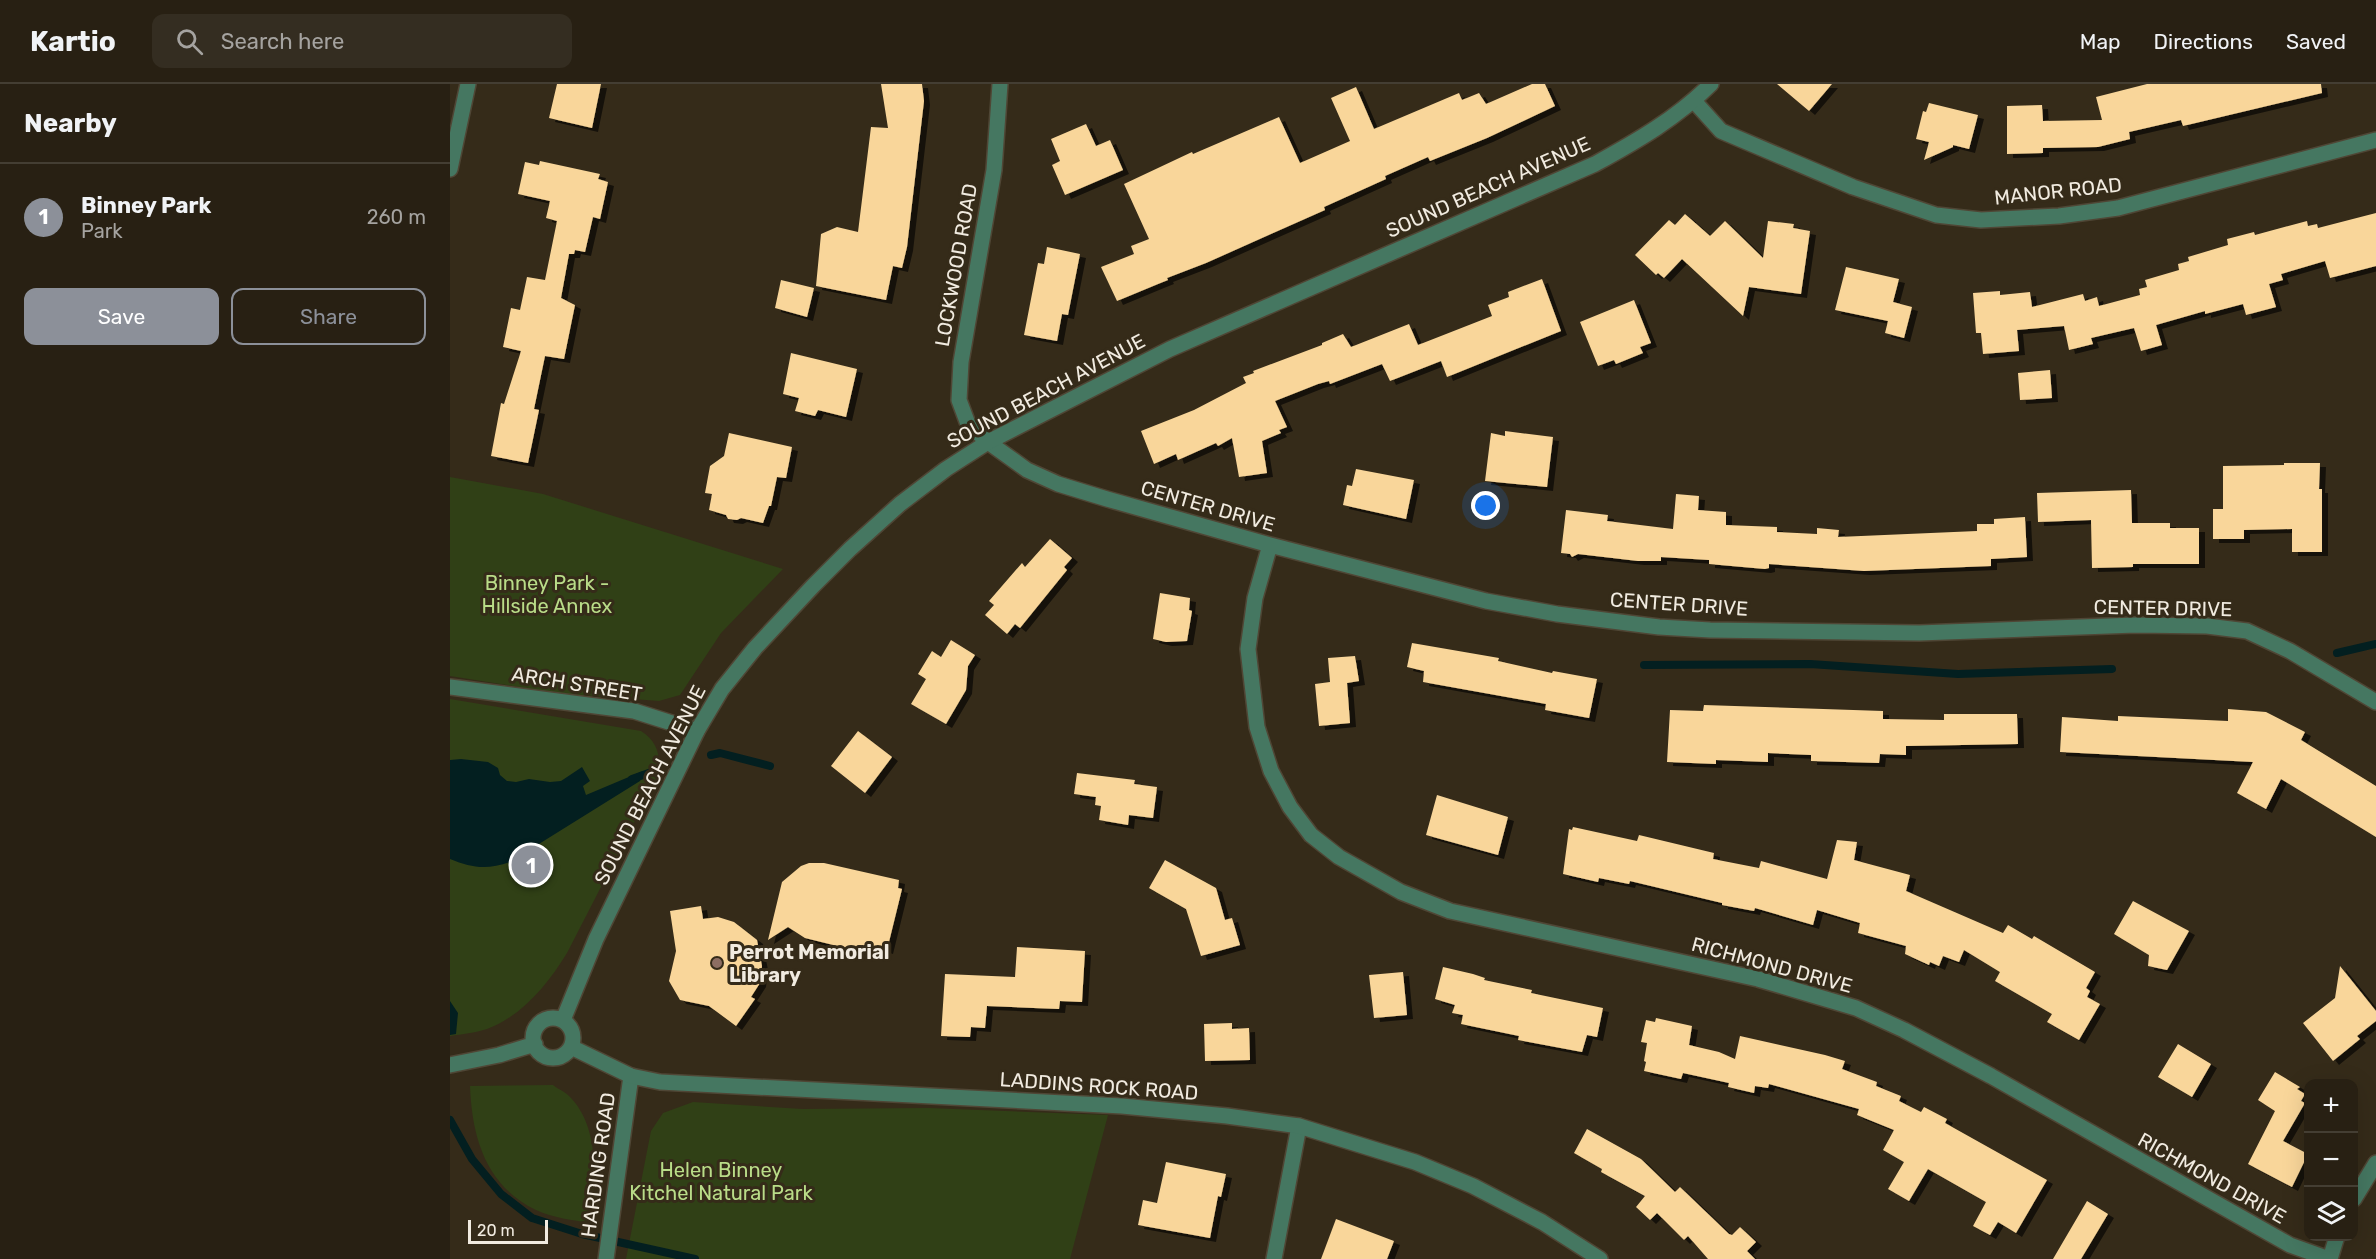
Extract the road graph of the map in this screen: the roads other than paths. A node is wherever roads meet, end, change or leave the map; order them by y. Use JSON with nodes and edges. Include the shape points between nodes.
{"nodes":[{"id":1,"x":468,"y":84,"type":"edge"},
{"id":2,"x":1000,"y":84,"type":"edge"},
{"id":3,"x":1711,"y":84,"type":"edge"},
{"id":4,"x":1694,"y":102,"type":"junction"},
{"id":5,"x":2376,"y":140,"type":"edge"},
{"id":6,"x":450,"y":169,"type":"edge"},
{"id":7,"x":988,"y":442,"type":"junction"},
{"id":8,"x":1270,"y":545,"type":"junction"},
{"id":9,"x":450,"y":687,"type":"edge"},
{"id":10,"x":2376,"y":702,"type":"edge"},
{"id":11,"x":697,"y":731,"type":"junction"},
{"id":12,"x":563,"y":1020,"type":"junction"},
{"id":13,"x":535,"y":1044,"type":"junction"},
{"id":14,"x":571,"y":1047,"type":"junction"},
{"id":15,"x":450,"y":1065,"type":"edge"},
{"id":16,"x":631,"y":1076,"type":"junction"},
{"id":17,"x":1299,"y":1126,"type":"junction"},
{"id":18,"x":2376,"y":1163,"type":"edge"},
{"id":19,"x":2358,"y":1192,"type":"edge"},
{"id":20,"x":2335,"y":1241,"type":"edge"},
{"id":21,"x":606,"y":1258,"type":"edge"},
{"id":22,"x":1274,"y":1259,"type":"edge"},
{"id":23,"x":1600,"y":1259,"type":"edge"},
{"id":24,"x":2329,"y":1259,"type":"edge"}],
"edges":[{"from":1,"to":6,"type":"street"},
{"from":2,"to":7,"type":"street","name":"LOCKWOOD ROAD","via":[[994,170],[958,383],[959,400],[968,424]]},
{"from":3,"to":4,"type":"street","name":"SOUND BEACH AVENUE"},
{"from":4,"to":5,"type":"street","name":"MANOR ROAD","via":[[1720,131],[1853,187],[1936,214],[1982,220],[2118,208]]},
{"from":4,"to":7,"type":"street","name":"SOUND BEACH AVENUE","via":[[1659,128],[1595,164],[1170,349]]},
{"from":7,"to":8,"type":"street","name":"CENTER DRIVE","via":[[1027,470],[1059,484]]},
{"from":7,"to":11,"type":"street","name":"SOUND BEACH AVENUE","via":[[900,504],[842,556],[737,669]]},
{"from":8,"to":10,"type":"street","name":"CENTER DRIVE","via":[[1486,601],[1659,627],[1919,633],[2168,624],[2237,630],[2290,651]]},
{"from":8,"to":24,"type":"street","name":"RICHMOND DRIVE","via":[[1255,598],[1248,649],[1257,727],[1271,771],[1290,807],[1311,835],[1339,857],[1401,892],[1450,911],[1758,979],[1856,1008],[1991,1076],[2290,1245]]},
{"from":9,"to":11,"type":"street","name":"ARCH STREET","via":[[634,711]]},
{"from":11,"to":12,"type":"street","name":"SOUND BEACH AVENUE","via":[[596,939]]},
{"from":12,"to":13,"type":"street","via":[[551,1018],[540,1022],[534,1033]]},
{"from":12,"to":14,"type":"street","via":[[572,1032]]},
{"from":13,"to":14,"type":"street","via":[[540,1053],[555,1058],[565,1055]]},
{"from":13,"to":15,"type":"street"},
{"from":14,"to":16,"type":"street","name":"LADDINS ROCK ROAD"},
{"from":16,"to":17,"type":"street","name":"LADDINS ROCK ROAD","via":[[660,1082],[1122,1106]]},
{"from":16,"to":21,"type":"street","name":"HARDING ROAD"},
{"from":17,"to":22,"type":"street"},
{"from":17,"to":23,"type":"street","name":"LADDINS ROCK ROAD","via":[[1415,1161],[1473,1186],[1542,1222]]},
{"from":18,"to":19,"type":"street"},
{"from":20,"to":24,"type":"street"}]}
